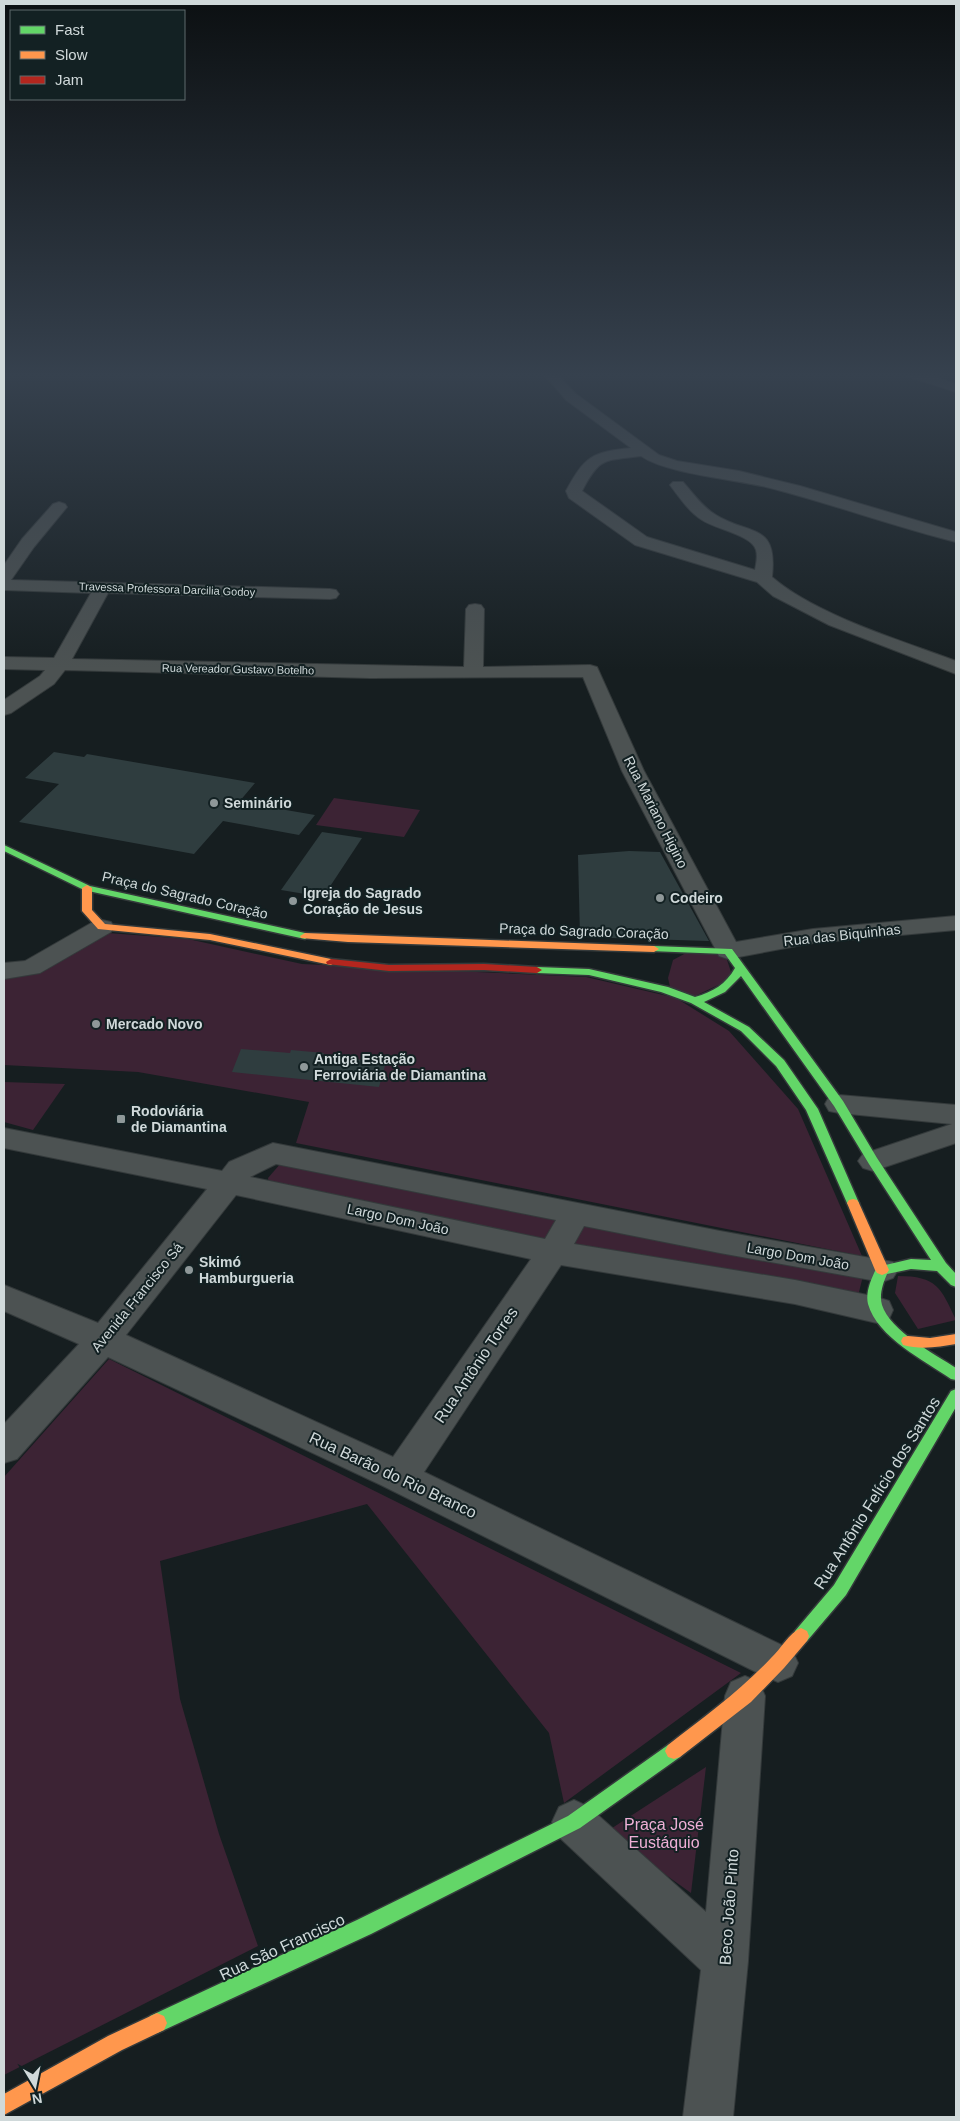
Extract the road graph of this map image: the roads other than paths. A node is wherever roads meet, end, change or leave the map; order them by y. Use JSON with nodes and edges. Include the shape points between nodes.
{"nodes":[{"id":1,"x":584,"y":472,"type":"edge"},
{"id":2,"x":715,"y":472,"type":"edge"},
{"id":3,"x":678,"y":485,"type":"dead end"},
{"id":4,"x":59,"y":507,"type":"dead end"},
{"id":5,"x":956,"y":537,"type":"edge"},
{"id":6,"x":4,"y":577,"type":"edge"},
{"id":7,"x":763,"y":578,"type":"junction"},
{"id":8,"x":4,"y":585,"type":"edge"},
{"id":9,"x":103,"y":587,"type":"junction"},
{"id":10,"x":330,"y":594,"type":"dead end"},
{"id":11,"x":475,"y":608,"type":"dead end"},
{"id":12,"x":4,"y":663,"type":"edge"},
{"id":13,"x":60,"y":664,"type":"junction"},
{"id":14,"x":956,"y":668,"type":"edge"},
{"id":15,"x":590,"y":671,"type":"joint"},
{"id":16,"x":473,"y":672,"type":"junction"},
{"id":17,"x":4,"y":709,"type":"edge"},
{"id":18,"x":4,"y":848,"type":"edge"},
{"id":19,"x":87,"y":888,"type":"junction"},
{"id":20,"x":138,"y":909,"type":"junction"},
{"id":21,"x":956,"y":923,"type":"edge"},
{"id":22,"x":109,"y":928,"type":"junction"},
{"id":23,"x":687,"y":949,"type":"junction"},
{"id":24,"x":734,"y":959,"type":"junction"},
{"id":25,"x":668,"y":961,"type":"dead end"},
{"id":26,"x":4,"y":971,"type":"edge"},
{"id":27,"x":660,"y":976,"type":"dead end"},
{"id":28,"x":664,"y":989,"type":"junction"},
{"id":29,"x":695,"y":1000,"type":"junction"},
{"id":30,"x":840,"y":1104,"type":"junction"},
{"id":31,"x":956,"y":1115,"type":"edge"},
{"id":32,"x":956,"y":1134,"type":"edge"},
{"id":33,"x":4,"y":1138,"type":"edge"},
{"id":34,"x":273,"y":1153,"type":"joint"},
{"id":35,"x":873,"y":1161,"type":"junction"},
{"id":36,"x":228,"y":1183,"type":"junction"},
{"id":37,"x":577,"y":1212,"type":"junction"},
{"id":38,"x":553,"y":1252,"type":"junction"},
{"id":39,"x":941,"y":1266,"type":"junction"},
{"id":40,"x":882,"y":1270,"type":"junction"},
{"id":41,"x":956,"y":1282,"type":"edge"},
{"id":42,"x":4,"y":1297,"type":"edge"},
{"id":43,"x":877,"y":1310,"type":"junction"},
{"id":44,"x":104,"y":1339,"type":"junction"},
{"id":45,"x":956,"y":1339,"type":"edge"},
{"id":46,"x":908,"y":1341,"type":"junction"},
{"id":47,"x":956,"y":1374,"type":"edge"},
{"id":48,"x":956,"y":1395,"type":"edge"},
{"id":49,"x":4,"y":1448,"type":"edge"},
{"id":50,"x":400,"y":1477,"type":"junction"},
{"id":51,"x":778,"y":1663,"type":"junction"},
{"id":52,"x":745,"y":1696,"type":"junction"},
{"id":53,"x":574,"y":1822,"type":"junction"},
{"id":54,"x":725,"y":1961,"type":"junction"},
{"id":55,"x":4,"y":2105,"type":"edge"},
{"id":56,"x":708,"y":2117,"type":"edge"}],
"edges":[{"from":1,"to":7,"type":"street","via":[[575,495],[641,541]]},
{"from":2,"to":5,"type":"street","via":[[856,506]]},
{"from":3,"to":7,"type":"street","via":[[712,520],[760,541],[765,550]]},
{"from":4,"to":6,"type":"street"},
{"from":7,"to":14,"type":"street","via":[[778,592],[834,621]]},
{"from":8,"to":9,"type":"street","name":"Travessa Professora Darcilia Godoy"},
{"from":9,"to":10,"type":"street","name":"Travessa Professora Darcilia Godoy"},
{"from":9,"to":13,"type":"street"},
{"from":11,"to":16,"type":"street"},
{"from":12,"to":13,"type":"street","name":"Rua Vereador Gustavo Botelho"},
{"from":13,"to":16,"type":"street","name":"Rua Vereador Gustavo Botelho"},
{"from":13,"to":17,"type":"street","via":[[47,680]]},
{"from":15,"to":16,"type":"street","name":"Rua Vereador Gustavo Botelho"},
{"from":15,"to":24,"type":"street","name":"Rua Mariano Higino","via":[[633,771]]},
{"from":18,"to":19,"type":"street"},
{"from":19,"to":20,"type":"street","name":"Praça do Sagrado Coração"},
{"from":19,"to":22,"type":"street","name":"Praça do Sagrado Coração","via":[[89,917]]},
{"from":20,"to":22,"type":"street","via":[[128,923]]},
{"from":20,"to":23,"type":"street","name":"Praça do Sagrado Coração","via":[[295,935],[348,939]]},
{"from":21,"to":24,"type":"street","name":"Rua das Biquinhas","via":[[813,936]]},
{"from":22,"to":26,"type":"street","via":[[31,968]]},
{"from":22,"to":28,"type":"street","via":[[210,937],[320,961],[389,968],[590,972]]},
{"from":23,"to":24,"type":"street","name":"Praça do Sagrado Coração"},
{"from":23,"to":25,"type":"street"},
{"from":24,"to":29,"type":"street","via":[[737,978],[728,988]]},
{"from":24,"to":30,"type":"street"},
{"from":27,"to":28,"type":"street"},
{"from":28,"to":29,"type":"street"},
{"from":29,"to":40,"type":"street","via":[[745,1029],[780,1063],[812,1109]]},
{"from":30,"to":31,"type":"street"},
{"from":30,"to":35,"type":"street"},
{"from":32,"to":35,"type":"street"},
{"from":33,"to":36,"type":"street","name":"Largo Dom João"},
{"from":34,"to":36,"type":"street","name":"Avenida Francisco Sá","via":[[240,1169]]},
{"from":34,"to":37,"type":"street","name":"Largo Dom João"},
{"from":35,"to":39,"type":"street"},
{"from":36,"to":38,"type":"street","name":"Largo Dom João"},
{"from":36,"to":44,"type":"street","name":"Avenida Francisco Sá"},
{"from":37,"to":38,"type":"street","name":"Rua Antônio Torres"},
{"from":37,"to":40,"type":"street","name":"Largo Dom João","via":[[720,1242]]},
{"from":38,"to":43,"type":"street","name":"Largo Dom João","via":[[795,1292]]},
{"from":38,"to":50,"type":"street","name":"Rua Antônio Torres"},
{"from":39,"to":40,"type":"street","via":[[898,1264]]},
{"from":39,"to":41,"type":"street"},
{"from":40,"to":43,"type":"street","via":[[874,1287]]},
{"from":42,"to":44,"type":"street","name":"Rua Barão do Rio Branco"},
{"from":43,"to":46,"type":"street"},
{"from":44,"to":49,"type":"street","name":"Avenida Francisco Sá"},
{"from":44,"to":50,"type":"street","name":"Rua Barão do Rio Branco"},
{"from":45,"to":46,"type":"street","via":[[930,1343]]},
{"from":46,"to":47,"type":"street"},
{"from":48,"to":51,"type":"street","name":"Rua Antônio Felício dos Santos","via":[[840,1590]]},
{"from":50,"to":51,"type":"street","name":"Rua Barão do Rio Branco"},
{"from":51,"to":52,"type":"street","name":"Rua Antônio Felício dos Santos"},
{"from":52,"to":53,"type":"street","via":[[666,1758]]},
{"from":52,"to":54,"type":"street","name":"Beco João Pinto"},
{"from":53,"to":54,"type":"street"},
{"from":53,"to":55,"type":"street","name":"Rua São Francisco","via":[[364,1927],[115,2043]]},
{"from":54,"to":56,"type":"street","name":"Beco João Pinto"}]}
